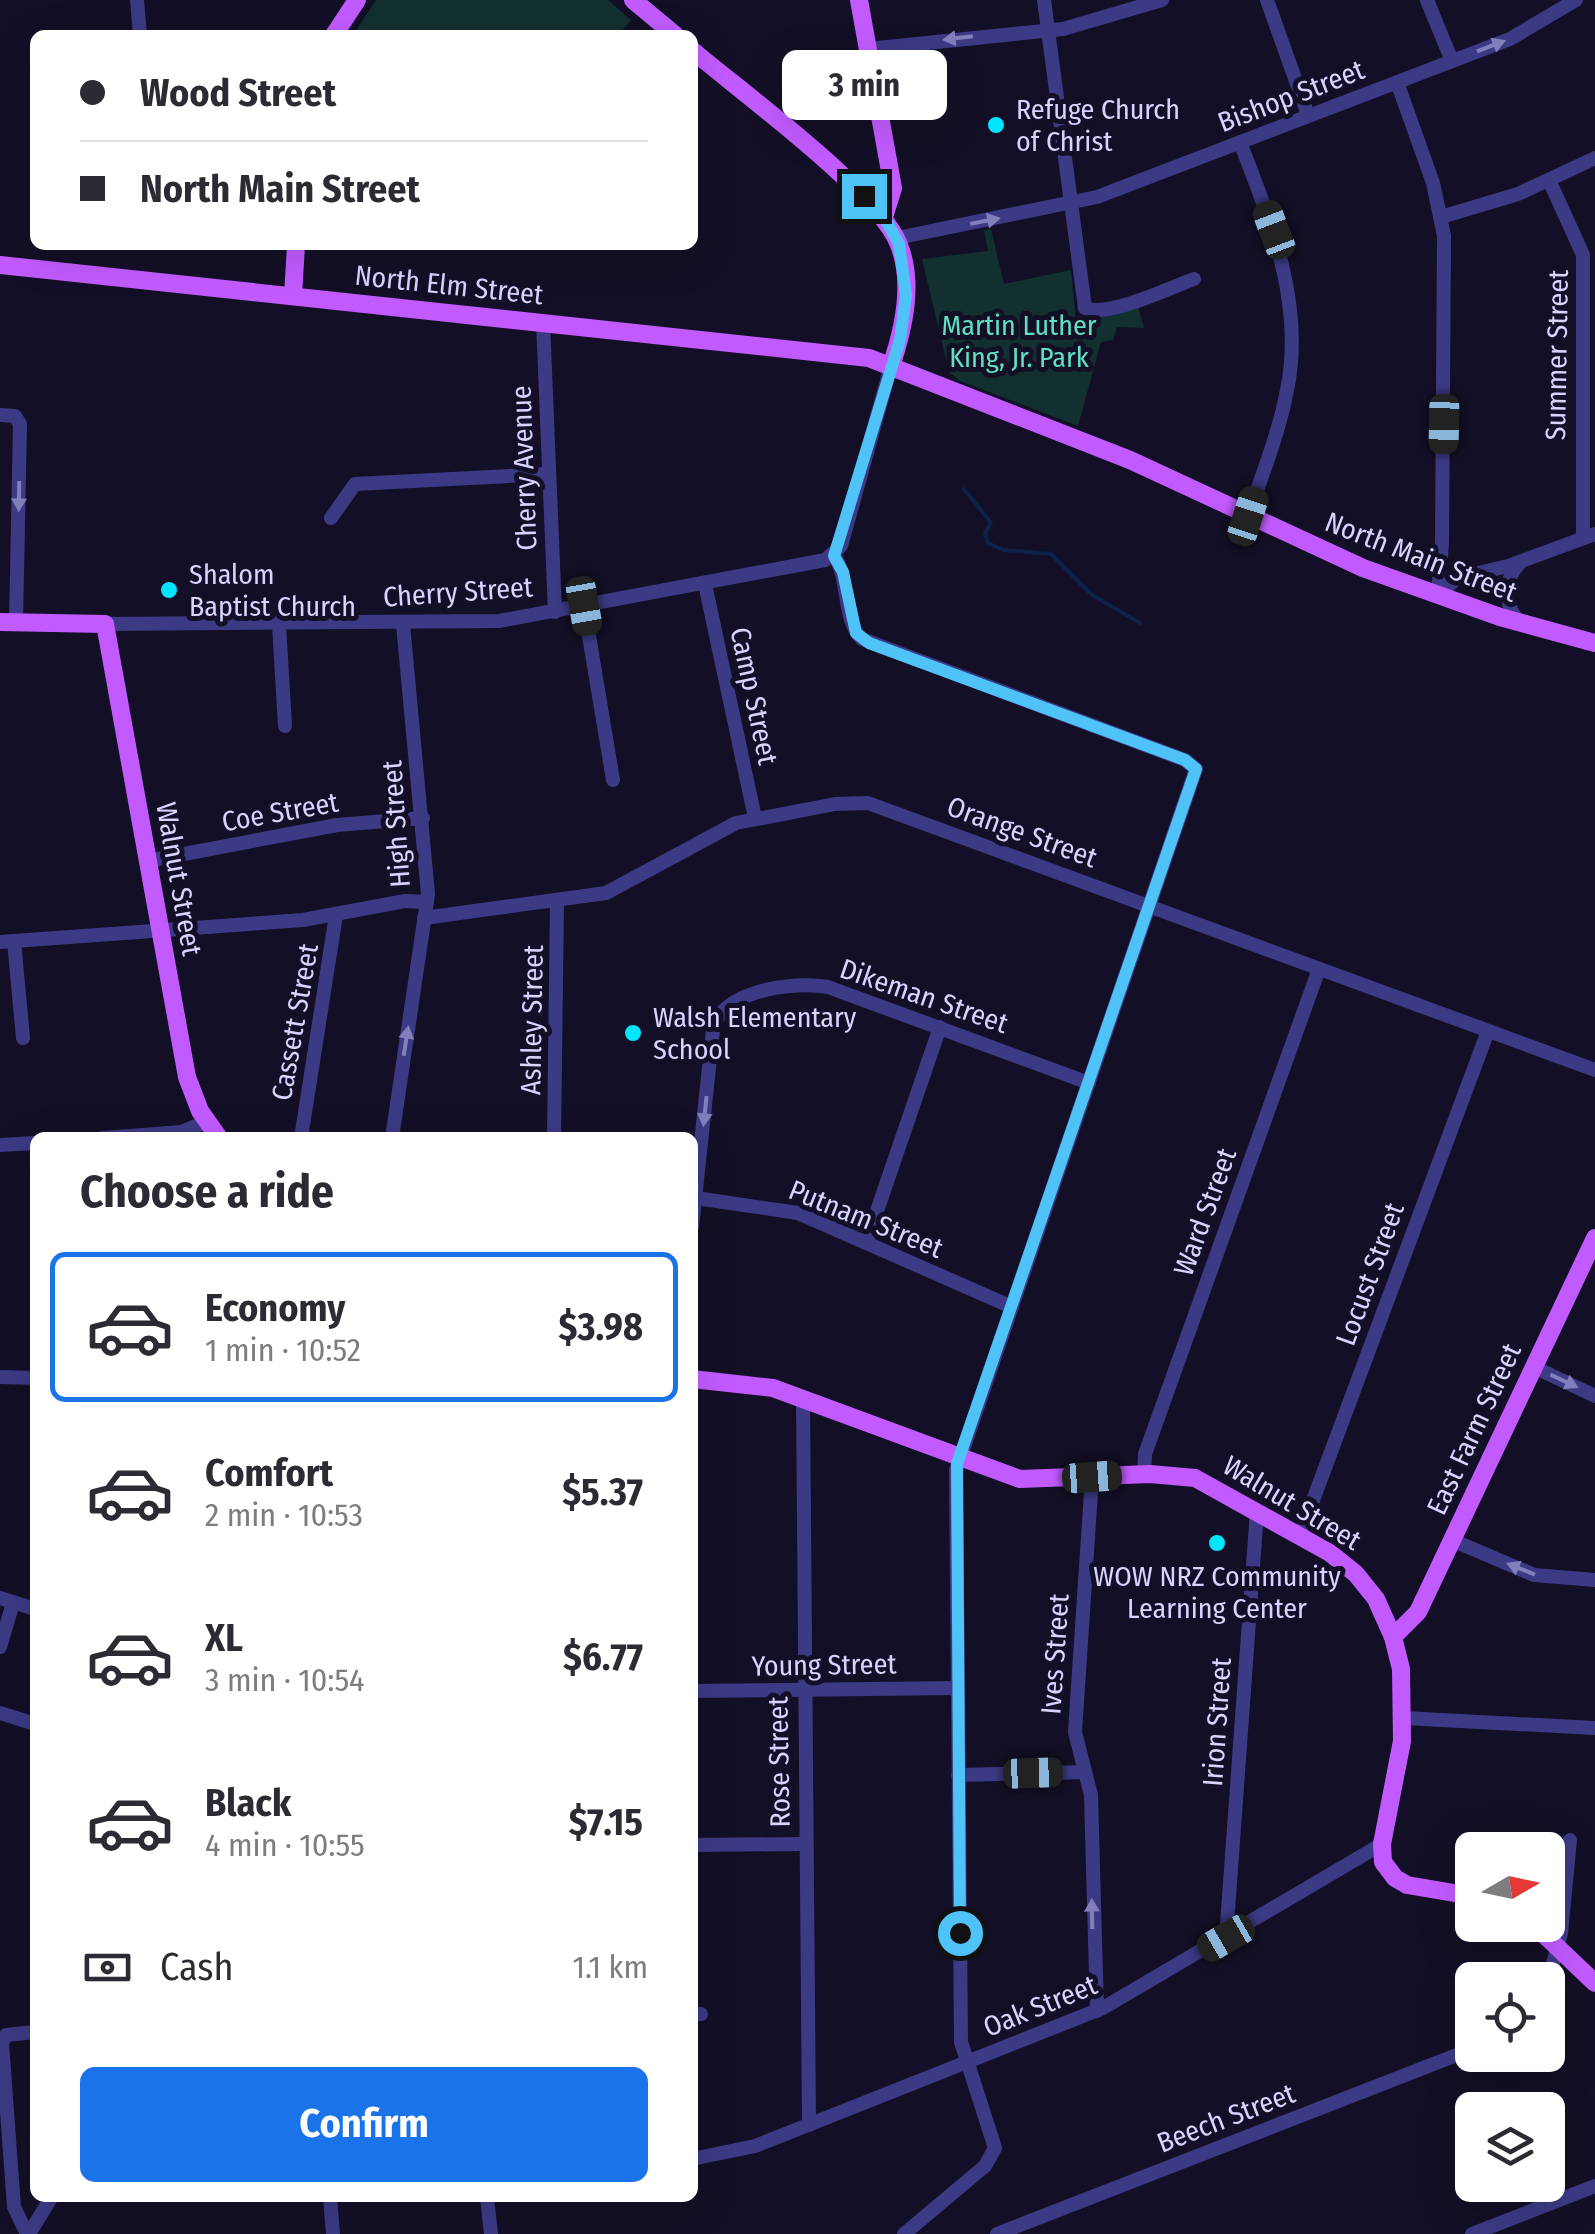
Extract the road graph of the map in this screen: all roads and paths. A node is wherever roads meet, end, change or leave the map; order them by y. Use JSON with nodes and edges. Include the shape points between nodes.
{"nodes":[{"id":1,"x":138,"y":0,"type":"edge"},
{"id":2,"x":357,"y":0,"type":"edge"},
{"id":3,"x":633,"y":0,"type":"edge"},
{"id":4,"x":859,"y":0,"type":"edge"},
{"id":5,"x":1044,"y":0,"type":"edge"},
{"id":6,"x":1162,"y":0,"type":"edge"},
{"id":7,"x":1266,"y":0,"type":"edge"},
{"id":8,"x":1427,"y":0,"type":"edge"},
{"id":9,"x":1576,"y":0,"type":"edge"},
{"id":10,"x":140,"y":30,"type":"edge"},
{"id":11,"x":337,"y":30,"type":"edge"},
{"id":12,"x":668,"y":30,"type":"edge"},
{"id":13,"x":1048,"y":30,"type":"junction"},
{"id":14,"x":868,"y":49,"type":"junction"},
{"id":15,"x":698,"y":55,"type":"edge"},
{"id":16,"x":1452,"y":61,"type":"junction"},
{"id":17,"x":1397,"y":82,"type":"junction"},
{"id":18,"x":1308,"y":116,"type":"junction"},
{"id":19,"x":1240,"y":142,"type":"junction"},
{"id":20,"x":1595,"y":158,"type":"edge"},
{"id":21,"x":1550,"y":180,"type":"junction"},
{"id":22,"x":1073,"y":204,"type":"junction"},
{"id":23,"x":884,"y":217,"type":"junction"},
{"id":24,"x":1441,"y":217,"type":"junction"},
{"id":25,"x":896,"y":238,"type":"junction"},
{"id":26,"x":296,"y":250,"type":"edge"},
{"id":27,"x":0,"y":265,"type":"edge"},
{"id":28,"x":1194,"y":279,"type":"dead end"},
{"id":29,"x":293,"y":296,"type":"junction"},
{"id":30,"x":543,"y":322,"type":"junction"},
{"id":31,"x":891,"y":366,"type":"junction"},
{"id":32,"x":0,"y":415,"type":"edge"},
{"id":33,"x":550,"y":474,"type":"junction"},
{"id":34,"x":1248,"y":516,"type":"junction"},
{"id":35,"x":331,"y":518,"type":"dead end"},
{"id":36,"x":1589,"y":536,"type":"edge"},
{"id":37,"x":834,"y":556,"type":"junction"},
{"id":38,"x":1523,"y":561,"type":"junction"},
{"id":39,"x":705,"y":584,"type":"junction"},
{"id":40,"x":1438,"y":595,"type":"junction"},
{"id":41,"x":584,"y":606,"type":"junction"},
{"id":42,"x":555,"y":612,"type":"junction"},
{"id":43,"x":8,"y":622,"type":"edge"},
{"id":44,"x":105,"y":624,"type":"junction"},
{"id":45,"x":403,"y":624,"type":"junction"},
{"id":46,"x":1522,"y":624,"type":"junction"},
{"id":47,"x":278,"y":625,"type":"junction"},
{"id":48,"x":1595,"y":643,"type":"edge"},
{"id":49,"x":285,"y":726,"type":"dead end"},
{"id":50,"x":613,"y":780,"type":"dead end"},
{"id":51,"x":423,"y":818,"type":"junction"},
{"id":52,"x":755,"y":818,"type":"junction"},
{"id":53,"x":148,"y":861,"type":"junction"},
{"id":54,"x":426,"y":902,"type":"junction"},
{"id":55,"x":557,"y":902,"type":"junction"},
{"id":56,"x":1150,"y":906,"type":"junction"},
{"id":57,"x":336,"y":916,"type":"junction"},
{"id":58,"x":424,"y":918,"type":"junction"},
{"id":59,"x":160,"y":930,"type":"junction"},
{"id":60,"x":7,"y":941,"type":"edge"},
{"id":61,"x":1320,"y":968,"type":"junction"},
{"id":62,"x":940,"y":1027,"type":"junction"},
{"id":63,"x":1488,"y":1031,"type":"junction"},
{"id":64,"x":23,"y":1038,"type":"dead end"},
{"id":65,"x":1595,"y":1070,"type":"edge"},
{"id":66,"x":1089,"y":1083,"type":"junction"},
{"id":67,"x":206,"y":1122,"type":"junction"},
{"id":68,"x":181,"y":1132,"type":"edge"},
{"id":69,"x":214,"y":1132,"type":"edge"},
{"id":70,"x":302,"y":1132,"type":"edge"},
{"id":71,"x":393,"y":1132,"type":"edge"},
{"id":72,"x":554,"y":1132,"type":"edge"},
{"id":73,"x":30,"y":1142,"type":"edge"},
{"id":74,"x":0,"y":1145,"type":"edge"},
{"id":75,"x":698,"y":1178,"type":"edge"},
{"id":76,"x":698,"y":1198,"type":"edge"},
{"id":77,"x":1595,"y":1238,"type":"edge"},
{"id":78,"x":866,"y":1243,"type":"junction"},
{"id":79,"x":1012,"y":1307,"type":"junction"},
{"id":80,"x":1534,"y":1367,"type":"junction"},
{"id":81,"x":0,"y":1377,"type":"edge"},
{"id":82,"x":30,"y":1378,"type":"edge"},
{"id":83,"x":698,"y":1379,"type":"edge"},
{"id":84,"x":1595,"y":1396,"type":"edge"},
{"id":85,"x":804,"y":1399,"type":"junction"},
{"id":86,"x":958,"y":1459,"type":"junction"},
{"id":87,"x":1144,"y":1474,"type":"junction"},
{"id":88,"x":1092,"y":1477,"type":"junction"},
{"id":89,"x":1257,"y":1510,"type":"junction"},
{"id":90,"x":1300,"y":1534,"type":"junction"},
{"id":91,"x":1452,"y":1540,"type":"junction"},
{"id":92,"x":1595,"y":1580,"type":"edge"},
{"id":93,"x":7,"y":1600,"type":"edge"},
{"id":94,"x":1394,"y":1637,"type":"junction"},
{"id":95,"x":0,"y":1648,"type":"edge"},
{"id":96,"x":957,"y":1688,"type":"junction"},
{"id":97,"x":803,"y":1690,"type":"junction"},
{"id":98,"x":698,"y":1691,"type":"edge"},
{"id":99,"x":0,"y":1714,"type":"edge"},
{"id":100,"x":1404,"y":1718,"type":"junction"},
{"id":101,"x":30,"y":1723,"type":"edge"},
{"id":102,"x":1595,"y":1728,"type":"edge"},
{"id":103,"x":1086,"y":1772,"type":"junction"},
{"id":104,"x":958,"y":1775,"type":"junction"},
{"id":105,"x":1570,"y":1840,"type":"dead end"},
{"id":106,"x":805,"y":1844,"type":"junction"},
{"id":107,"x":1382,"y":1844,"type":"junction"},
{"id":108,"x":698,"y":1845,"type":"edge"},
{"id":109,"x":1455,"y":1893,"type":"edge"},
{"id":110,"x":1226,"y":1938,"type":"junction"},
{"id":111,"x":1553,"y":1942,"type":"edge"},
{"id":112,"x":1558,"y":1947,"type":"junction"},
{"id":113,"x":1554,"y":1962,"type":"edge"},
{"id":114,"x":1595,"y":1983,"type":"edge"},
{"id":115,"x":1096,"y":2011,"type":"junction"},
{"id":116,"x":30,"y":2033,"type":"edge"},
{"id":117,"x":1455,"y":2055,"type":"edge"},
{"id":118,"x":965,"y":2064,"type":"junction"},
{"id":119,"x":809,"y":2125,"type":"junction"},
{"id":120,"x":698,"y":2158,"type":"edge"},
{"id":121,"x":1595,"y":2186,"type":"edge"},
{"id":122,"x":48,"y":2202,"type":"edge"},
{"id":123,"x":330,"y":2202,"type":"edge"},
{"id":124,"x":487,"y":2202,"type":"edge"},
{"id":125,"x":28,"y":2234,"type":"edge"},
{"id":126,"x":333,"y":2234,"type":"edge"},
{"id":127,"x":490,"y":2234,"type":"edge"},
{"id":128,"x":904,"y":2234,"type":"edge"},
{"id":129,"x":996,"y":2234,"type":"edge"},
{"id":130,"x":1472,"y":2234,"type":"edge"}],
"edges":[{"from":1,"to":10,"type":"street"},
{"from":2,"to":11,"type":"main road"},
{"from":3,"to":12,"type":"main road"},
{"from":4,"to":14,"type":"main road"},
{"from":5,"to":13,"type":"street"},
{"from":6,"to":13,"type":"street"},
{"from":7,"to":18,"type":"street"},
{"from":8,"to":16,"type":"street"},
{"from":16,"to":9,"type":"street","name":"Bishop Street","one_way":true,"via":[[1510,39]]},
{"from":13,"to":14,"type":"street","one_way":true},
{"from":13,"to":22,"type":"street"},
{"from":14,"to":23,"type":"main road","via":[[893,188]]},
{"from":15,"to":23,"type":"main road"},
{"from":16,"to":17,"type":"street","name":"Bishop Street"},
{"from":17,"to":18,"type":"street","name":"Bishop Street"},
{"from":17,"to":24,"type":"street"},
{"from":18,"to":19,"type":"street","name":"Bishop Street"},
{"from":19,"to":22,"type":"street","name":"Bishop Street"},
{"from":19,"to":34,"type":"street","via":[[1281,256],[1290,358],[1285,401]]},
{"from":20,"to":21,"type":"street"},
{"from":21,"to":24,"type":"street"},
{"from":21,"to":36,"type":"street","name":"Summer Street","via":[[1584,255]]},
{"from":25,"to":22,"type":"street","name":"Bishop Street","one_way":true},
{"from":22,"to":28,"type":"street","via":[[1087,310]]},
{"from":23,"to":25,"type":"main road"},
{"from":24,"to":40,"type":"street","via":[[1446,306]]},
{"from":25,"to":31,"type":"main road","via":[[906,295]]},
{"from":26,"to":29,"type":"main road"},
{"from":27,"to":29,"type":"main road","name":"North Elm Street"},
{"from":29,"to":30,"type":"main road","name":"North Elm Street"},
{"from":30,"to":31,"type":"main road","name":"North Elm Street","via":[[817,351]]},
{"from":30,"to":33,"type":"street","name":"Cherry Avenue"},
{"from":31,"to":34,"type":"main road","name":"North Main Street","via":[[1130,460]]},
{"from":31,"to":37,"type":"street"},
{"from":32,"to":43,"type":"street","one_way":true,"via":[[16,416],[20,424]]},
{"from":33,"to":35,"type":"street","via":[[355,484]]},
{"from":33,"to":42,"type":"street","name":"Cherry Avenue"},
{"from":34,"to":40,"type":"main road","name":"North Main Street"},
{"from":36,"to":38,"type":"street"},
{"from":37,"to":39,"type":"street","name":"Cherry Street"},
{"from":37,"to":56,"type":"street","via":[[862,639],[1194,764]]},
{"from":38,"to":40,"type":"street","via":[[1456,578]]},
{"from":38,"to":46,"type":"street","via":[[1512,572],[1508,592]]},
{"from":39,"to":41,"type":"street","name":"Cherry Street"},
{"from":39,"to":52,"type":"street","name":"Camp Street"},
{"from":40,"to":46,"type":"main road","name":"North Main Street"},
{"from":41,"to":42,"type":"street","name":"Cherry Street"},
{"from":41,"to":50,"type":"street"},
{"from":42,"to":45,"type":"street","name":"Cherry Street"},
{"from":43,"to":44,"type":"main road","name":"Cherry Street"},
{"from":44,"to":47,"type":"street","name":"Cherry Street"},
{"from":44,"to":53,"type":"main road","name":"Walnut Street"},
{"from":45,"to":47,"type":"street","name":"Cherry Street"},
{"from":45,"to":51,"type":"street","name":"High Street"},
{"from":46,"to":48,"type":"main road","name":"North Main Street"},
{"from":47,"to":49,"type":"street"},
{"from":51,"to":53,"type":"street","name":"Coe Street","via":[[338,825]]},
{"from":51,"to":54,"type":"street","name":"High Street"},
{"from":52,"to":55,"type":"street","name":"Orange Street","via":[[613,891]]},
{"from":52,"to":56,"type":"street","name":"Orange Street","via":[[845,802],[876,805]]},
{"from":53,"to":59,"type":"main road","name":"Walnut Street"},
{"from":54,"to":57,"type":"street"},
{"from":54,"to":58,"type":"street","name":"High Street"},
{"from":55,"to":58,"type":"street","name":"Orange Street"},
{"from":55,"to":72,"type":"street","name":"Ashley Street"},
{"from":56,"to":61,"type":"street","name":"Orange Street"},
{"from":56,"to":66,"type":"street"},
{"from":57,"to":59,"type":"street"},
{"from":57,"to":70,"type":"street","name":"Cassett Street"},
{"from":71,"to":58,"type":"street","name":"High Street","one_way":true},
{"from":59,"to":60,"type":"street"},
{"from":59,"to":67,"type":"main road","name":"Walnut Street","via":[[188,1077]]},
{"from":60,"to":64,"type":"street"},
{"from":61,"to":63,"type":"street","name":"Orange Street"},
{"from":61,"to":87,"type":"street","name":"Ward Street"},
{"from":62,"to":66,"type":"street","name":"Dikeman Street"},
{"from":62,"to":75,"type":"street","name":"Dikeman Street","one_way":true,"via":[[820,986],[727,1004],[713,1030]]},
{"from":62,"to":78,"type":"street"},
{"from":63,"to":65,"type":"street","name":"Orange Street"},
{"from":63,"to":90,"type":"street","name":"Locust Street"},
{"from":66,"to":79,"type":"street"},
{"from":67,"to":68,"type":"street"},
{"from":67,"to":69,"type":"main road","name":"Walnut Street"},
{"from":73,"to":74,"type":"street"},
{"from":76,"to":78,"type":"street","name":"Putnam Street","via":[[788,1210]]},
{"from":77,"to":80,"type":"main road","name":"East Farm Street"},
{"from":78,"to":79,"type":"street","name":"Putnam Street"},
{"from":79,"to":86,"type":"street"},
{"from":80,"to":84,"type":"street","one_way":true},
{"from":80,"to":91,"type":"main road","name":"East Farm Street"},
{"from":81,"to":82,"type":"street"},
{"from":83,"to":85,"type":"main road","name":"Walnut Street","via":[[755,1384]]},
{"from":85,"to":86,"type":"main road","name":"Walnut Street"},
{"from":85,"to":97,"type":"street","name":"Rose Street"},
{"from":86,"to":88,"type":"main road","name":"Walnut Street","via":[[1032,1481]]},
{"from":86,"to":96,"type":"street"},
{"from":87,"to":88,"type":"main road","name":"Walnut Street"},
{"from":87,"to":89,"type":"main road","name":"Walnut Street","via":[[1206,1482]]},
{"from":88,"to":103,"type":"street","name":"Ives Street","via":[[1076,1732]]},
{"from":89,"to":90,"type":"main road","name":"Walnut Street"},
{"from":89,"to":110,"type":"street","name":"Irion Street"},
{"from":90,"to":94,"type":"main road","name":"Walnut Street","via":[[1356,1574]]},
{"from":92,"to":91,"type":"street","one_way":true,"via":[[1534,1576]]},
{"from":91,"to":94,"type":"main road","name":"East Farm Street","via":[[1418,1612]]},
{"from":93,"to":95,"type":"street"},
{"from":94,"to":100,"type":"main road","name":"Walnut Street"},
{"from":96,"to":97,"type":"street","name":"Young Street"},
{"from":96,"to":104,"type":"street"},
{"from":97,"to":98,"type":"street","name":"Young Street"},
{"from":97,"to":106,"type":"street","name":"Rose Street"},
{"from":99,"to":101,"type":"street"},
{"from":100,"to":102,"type":"street"},
{"from":100,"to":107,"type":"main road","name":"Walnut Street"},
{"from":103,"to":104,"type":"street"},
{"from":115,"to":103,"type":"street","name":"Ives Street","one_way":true},
{"from":104,"to":118,"type":"street"},
{"from":105,"to":112,"type":"street"},
{"from":106,"to":108,"type":"street"},
{"from":106,"to":119,"type":"street","name":"Rose Street"},
{"from":107,"to":109,"type":"main road","via":[[1383,1862],[1402,1882]]},
{"from":107,"to":110,"type":"street","name":"Oak Street"},
{"from":110,"to":115,"type":"street","name":"Oak Street"},
{"from":111,"to":112,"type":"main road"},
{"from":112,"to":113,"type":"street"},
{"from":112,"to":114,"type":"main road"},
{"from":115,"to":118,"type":"street","name":"Oak Street"},
{"from":116,"to":125,"type":"street","via":[[3,2037],[14,2207]]},
{"from":117,"to":129,"type":"street","name":"Beech Street"},
{"from":118,"to":119,"type":"street","name":"Oak Street"},
{"from":118,"to":128,"type":"street","via":[[994,2152]]},
{"from":119,"to":120,"type":"street","name":"Oak Street","via":[[734,2153]]},
{"from":121,"to":130,"type":"street"},
{"from":122,"to":125,"type":"street"},
{"from":123,"to":126,"type":"street"},
{"from":124,"to":127,"type":"street"}]}
